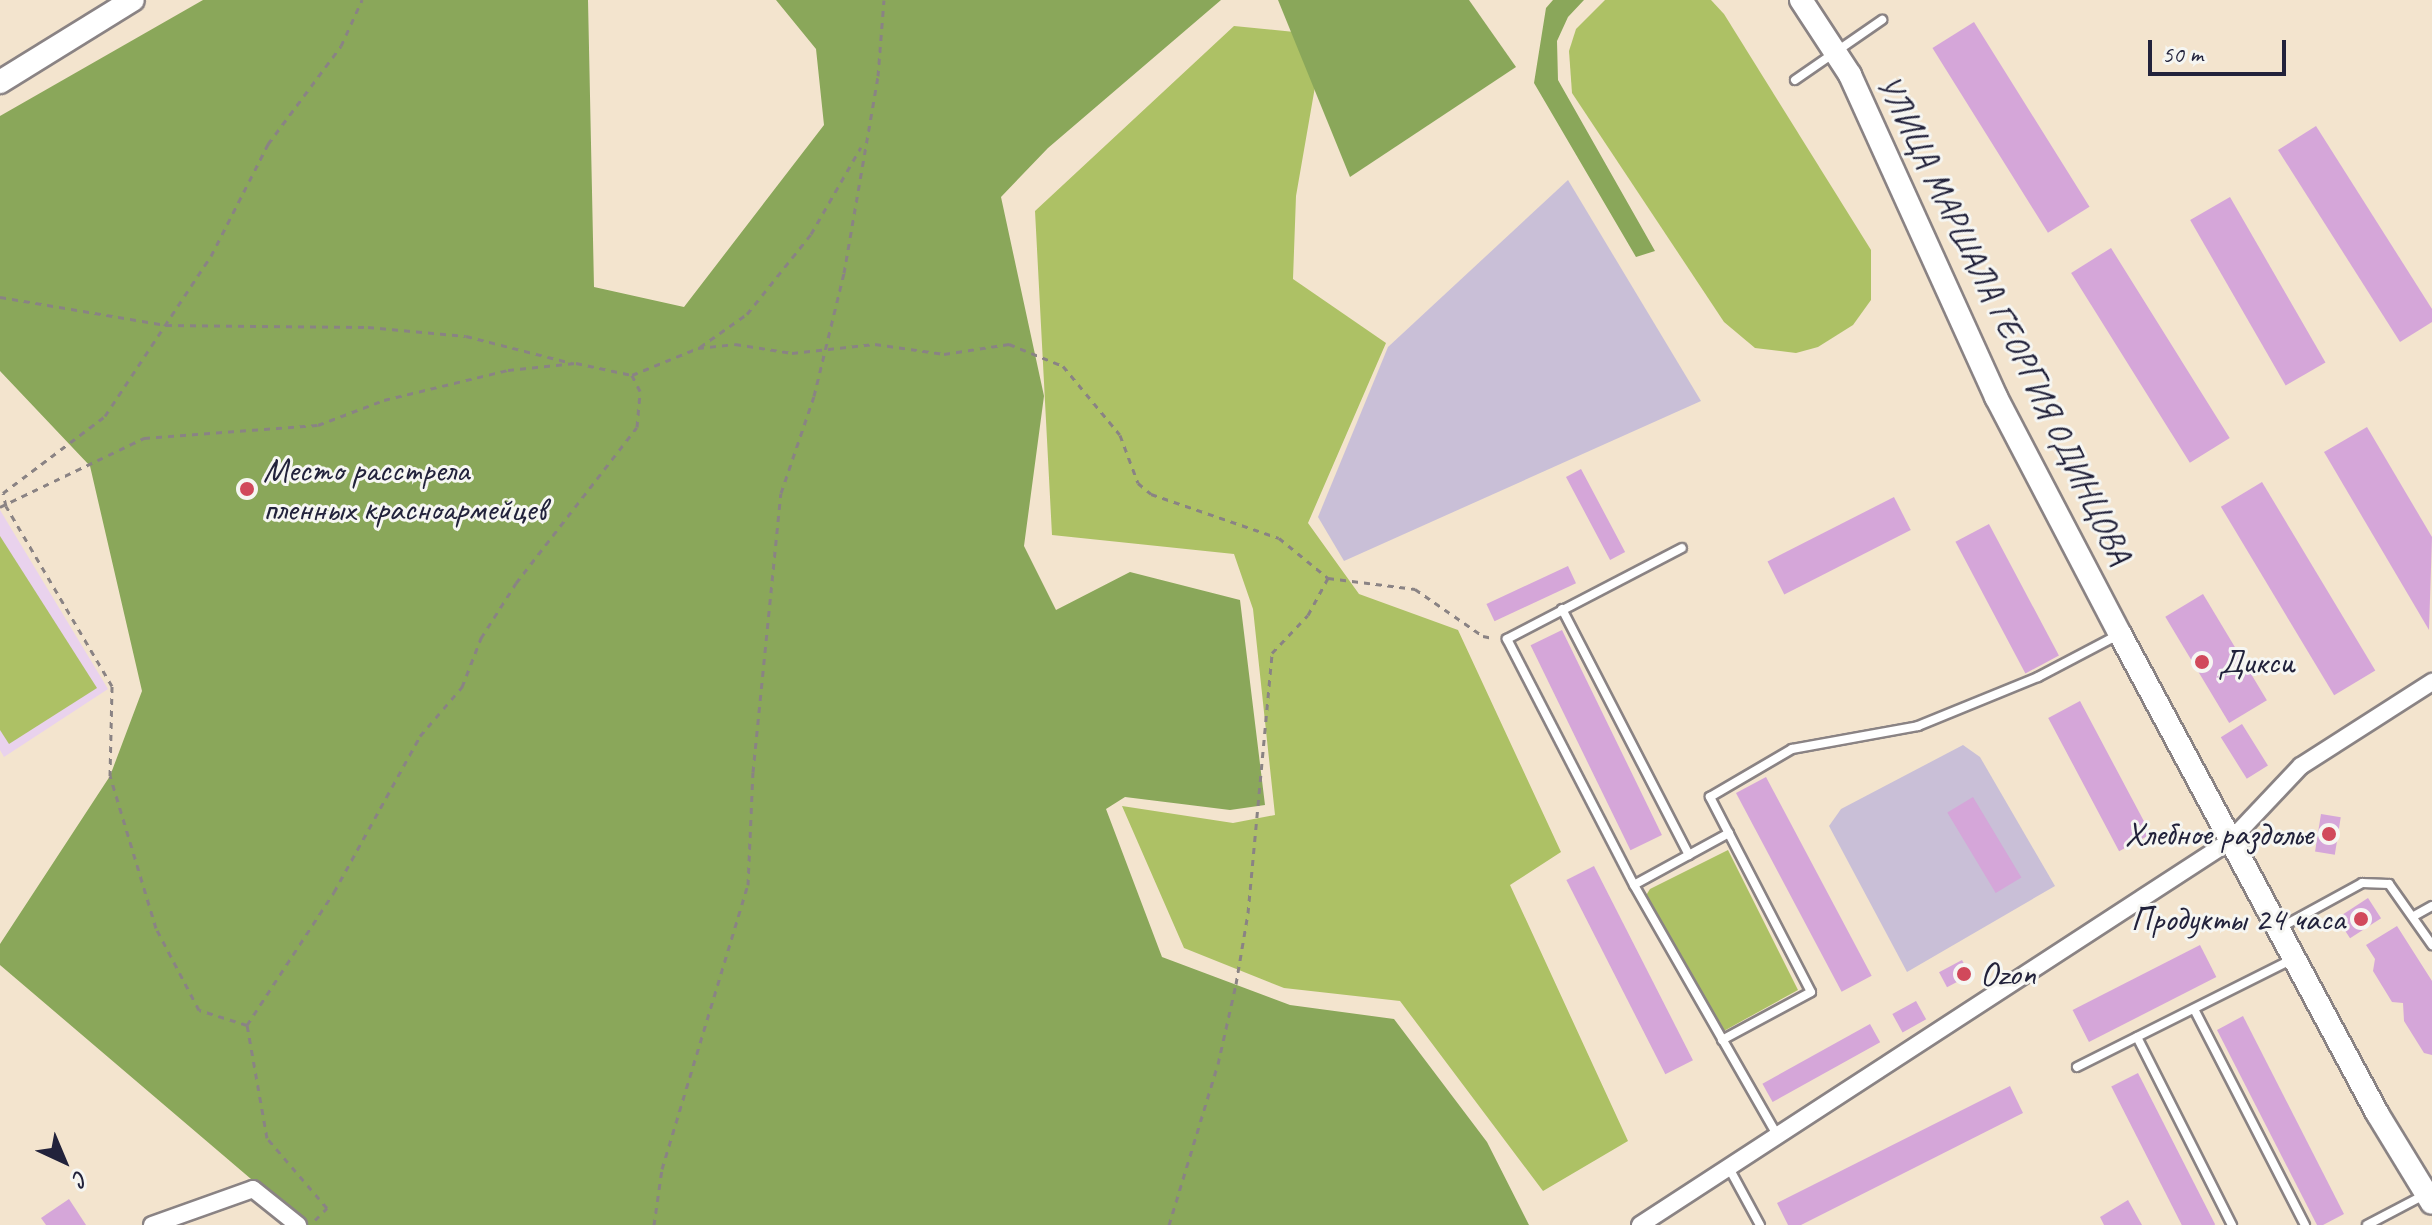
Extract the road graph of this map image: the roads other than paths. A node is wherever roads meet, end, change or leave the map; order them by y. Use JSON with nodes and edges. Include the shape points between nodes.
{"nodes":[{"id":1,"x":133,"y":0,"type":"edge"},
{"id":2,"x":1801,"y":0,"type":"edge"},
{"id":3,"x":104,"y":8,"type":"edge"},
{"id":4,"x":1882,"y":20,"type":"dead end"},
{"id":5,"x":1836,"y":52,"type":"junction"},
{"id":6,"x":1795,"y":80,"type":"dead end"},
{"id":7,"x":0,"y":82,"type":"edge"},
{"id":8,"x":1682,"y":548,"type":"dead end"},
{"id":9,"x":1562,"y":609,"type":"junction"},
{"id":10,"x":2120,"y":634,"type":"junction"},
{"id":11,"x":2432,"y":682,"type":"edge"},
{"id":12,"x":1729,"y":833,"type":"junction"},
{"id":13,"x":2230,"y":841,"type":"junction"},
{"id":14,"x":1689,"y":855,"type":"junction"},
{"id":15,"x":1634,"y":885,"type":"junction"},
{"id":16,"x":2432,"y":906,"type":"edge"},
{"id":17,"x":2414,"y":916,"type":"junction"},
{"id":18,"x":2277,"y":929,"type":"junction"},
{"id":19,"x":2432,"y":945,"type":"edge"},
{"id":20,"x":2293,"y":959,"type":"junction"},
{"id":21,"x":2194,"y":1009,"type":"junction"},
{"id":22,"x":2137,"y":1037,"type":"junction"},
{"id":23,"x":1722,"y":1040,"type":"junction"},
{"id":24,"x":2077,"y":1067,"type":"dead end"},
{"id":25,"x":1777,"y":1135,"type":"junction"},
{"id":26,"x":1729,"y":1168,"type":"junction"},
{"id":27,"x":2430,"y":1198,"type":"edge"},
{"id":28,"x":152,"y":1225,"type":"edge"},
{"id":29,"x":298,"y":1225,"type":"edge"},
{"id":30,"x":1640,"y":1225,"type":"edge"},
{"id":31,"x":1760,"y":1225,"type":"edge"},
{"id":32,"x":2232,"y":1225,"type":"edge"},
{"id":33,"x":2305,"y":1225,"type":"edge"},
{"id":34,"x":2367,"y":1225,"type":"edge"}],
"edges":[{"from":1,"to":3,"type":"street"},
{"from":2,"to":5,"type":"street","name":"УЛИЦА МАРШАЛА ГЕОРГИЯ ОДИНЦОВА"},
{"from":3,"to":7,"type":"street"},
{"from":4,"to":5,"type":"lane"},
{"from":5,"to":6,"type":"lane"},
{"from":5,"to":10,"type":"street","name":"УЛИЦА МАРШАЛА ГЕОРГИЯ ОДИНЦОВА","via":[[1996,397]]},
{"from":8,"to":9,"type":"lane"},
{"from":9,"to":14,"type":"lane"},
{"from":9,"to":15,"type":"lane","via":[[1507,639]]},
{"from":10,"to":12,"type":"lane","via":[[2038,677],[1918,726],[1881,736],[1814,741],[1764,762],[1710,797]]},
{"from":10,"to":13,"type":"street","name":"УЛИЦА МАРШАЛА ГЕОРГИЯ ОДИНЦОВА"},
{"from":11,"to":13,"type":"street","via":[[2301,766]]},
{"from":12,"to":14,"type":"lane"},
{"from":12,"to":23,"type":"lane","via":[[1811,992]]},
{"from":13,"to":18,"type":"street","name":"УЛИЦА МАРШАЛА ГЕОРГИЯ ОДИНЦОВА"},
{"from":13,"to":25,"type":"street"},
{"from":14,"to":15,"type":"lane"},
{"from":15,"to":23,"type":"lane"},
{"from":16,"to":17,"type":"lane"},
{"from":17,"to":18,"type":"lane","via":[[2389,884],[2362,883]]},
{"from":17,"to":19,"type":"lane"},
{"from":18,"to":20,"type":"street","name":"УЛИЦА МАРШАЛА ГЕОРГИЯ ОДИНЦОВА"},
{"from":20,"to":21,"type":"lane"},
{"from":20,"to":27,"type":"street","name":"УЛИЦА МАРШАЛА ГЕОРГИЯ ОДИНЦОВА"},
{"from":21,"to":22,"type":"lane"},
{"from":21,"to":33,"type":"lane"},
{"from":22,"to":24,"type":"lane"},
{"from":22,"to":32,"type":"lane"},
{"from":23,"to":25,"type":"lane"},
{"from":25,"to":26,"type":"street"},
{"from":26,"to":30,"type":"street"},
{"from":26,"to":31,"type":"lane"},
{"from":27,"to":34,"type":"lane"},
{"from":28,"to":29,"type":"street","via":[[253,1189]]}]}
